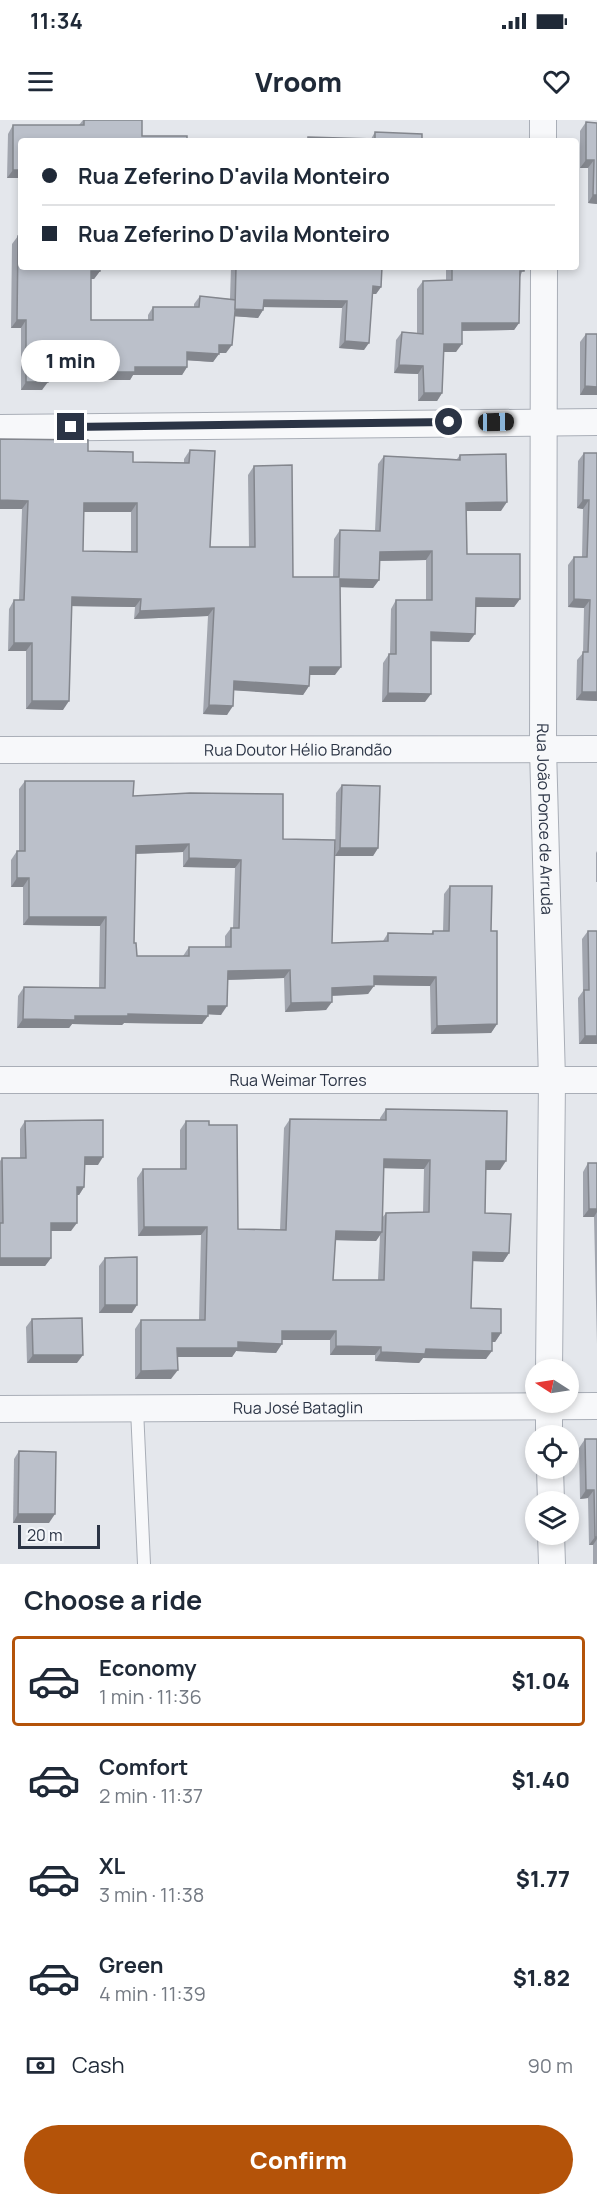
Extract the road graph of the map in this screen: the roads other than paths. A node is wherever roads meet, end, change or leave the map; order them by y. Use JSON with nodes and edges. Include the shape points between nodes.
{"nodes":[{"id":1,"x":543,"y":120,"type":"edge"},
{"id":2,"x":543,"y":138,"type":"edge"},
{"id":3,"x":544,"y":270,"type":"edge"},
{"id":4,"x":544,"y":421,"type":"junction"},
{"id":5,"x":597,"y":422,"type":"edge"},
{"id":6,"x":0,"y":428,"type":"edge"},
{"id":7,"x":543,"y":748,"type":"junction"},
{"id":8,"x":597,"y":748,"type":"edge"},
{"id":9,"x":0,"y":750,"type":"edge"},
{"id":10,"x":0,"y":1080,"type":"edge"},
{"id":11,"x":552,"y":1080,"type":"junction"},
{"id":12,"x":597,"y":1080,"type":"edge"},
{"id":13,"x":549,"y":1359,"type":"edge"},
{"id":14,"x":525,"y":1405,"type":"edge"},
{"id":15,"x":579,"y":1406,"type":"edge"},
{"id":16,"x":597,"y":1406,"type":"edge"},
{"id":17,"x":0,"y":1409,"type":"edge"},
{"id":18,"x":137,"y":1409,"type":"junction"},
{"id":19,"x":551,"y":1545,"type":"edge"},
{"id":20,"x":144,"y":1564,"type":"edge"},
{"id":21,"x":552,"y":1564,"type":"edge"}],
"edges":[{"from":1,"to":2,"type":"street"},
{"from":3,"to":4,"type":"street","name":"Rua João Ponce de Arruda"},
{"from":4,"to":5,"type":"street"},
{"from":4,"to":6,"type":"street"},
{"from":4,"to":7,"type":"street","name":"Rua João Ponce de Arruda"},
{"from":7,"to":8,"type":"street","name":"Rua Doutor Hélio Brandão"},
{"from":7,"to":9,"type":"street","name":"Rua Doutor Hélio Brandão"},
{"from":7,"to":11,"type":"street","name":"Rua João Ponce de Arruda"},
{"from":10,"to":11,"type":"street","name":"Rua Weimar Torres"},
{"from":11,"to":12,"type":"street","name":"Rua Weimar Torres"},
{"from":11,"to":13,"type":"street","name":"Rua João Ponce de Arruda"},
{"from":14,"to":18,"type":"street","name":"Rua José Bataglin"},
{"from":15,"to":16,"type":"street","name":"Rua José Bataglin"},
{"from":17,"to":18,"type":"street","name":"Rua José Bataglin"},
{"from":18,"to":20,"type":"lane"},
{"from":19,"to":21,"type":"street"}]}
